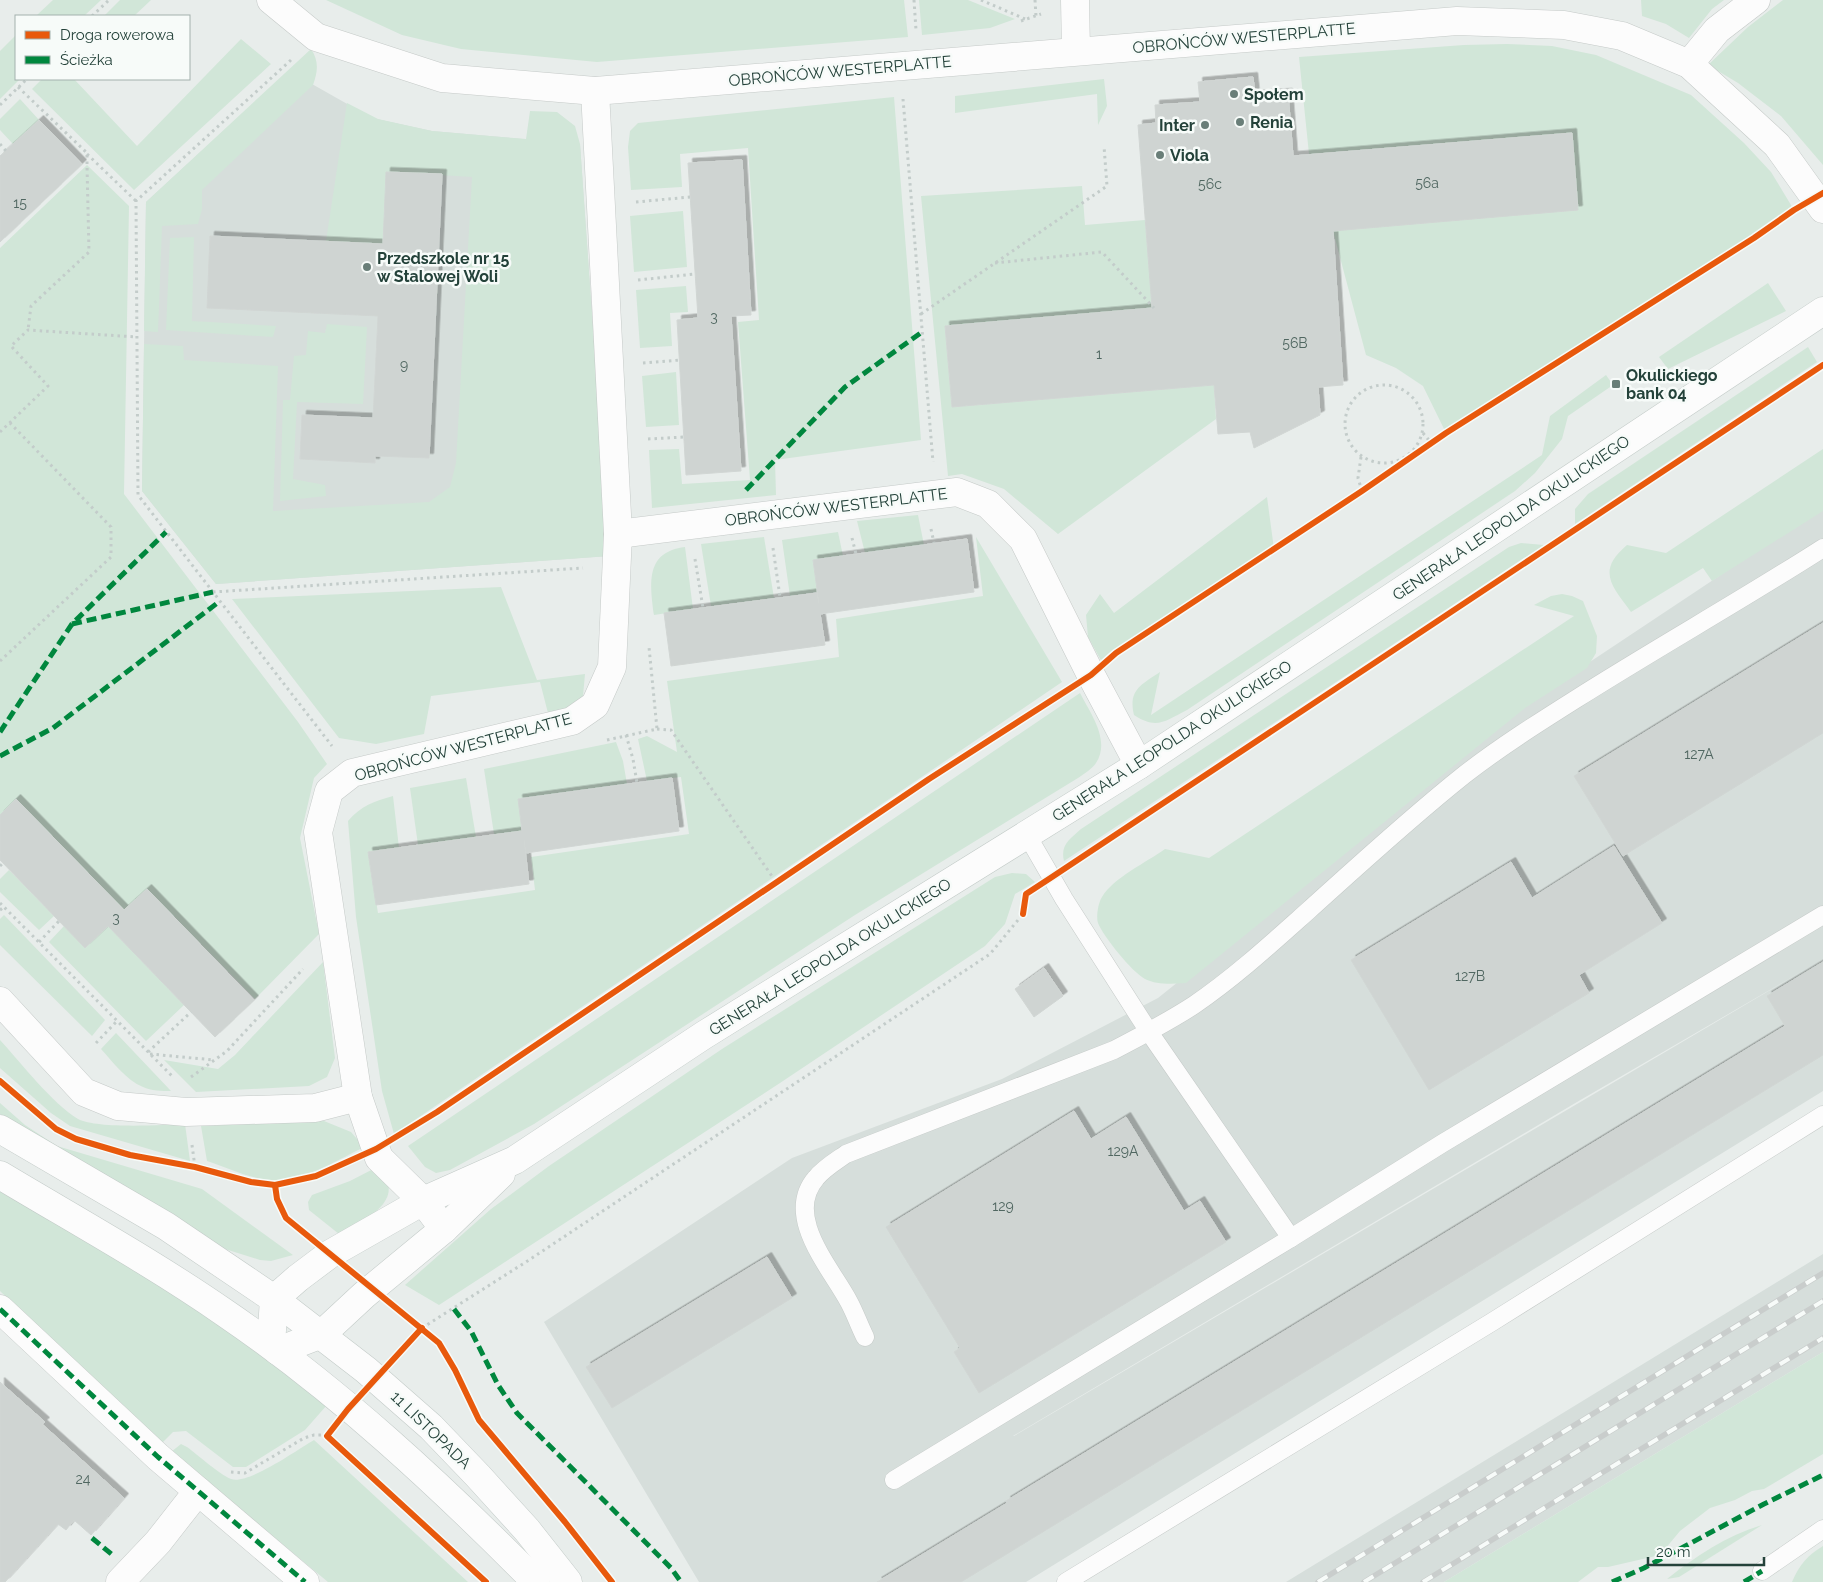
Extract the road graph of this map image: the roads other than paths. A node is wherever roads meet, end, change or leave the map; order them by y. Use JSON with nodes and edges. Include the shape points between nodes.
{"nodes":[{"id":1,"x":272,"y":0,"type":"edge"},
{"id":2,"x":1075,"y":0,"type":"edge"},
{"id":3,"x":1756,"y":0,"type":"edge"},
{"id":4,"x":1076,"y":52,"type":"junction"},
{"id":5,"x":1689,"y":64,"type":"junction"},
{"id":6,"x":595,"y":91,"type":"junction"},
{"id":7,"x":1823,"y":209,"type":"edge"},
{"id":8,"x":1823,"y":311,"type":"edge"},
{"id":9,"x":618,"y":534,"type":"junction"},
{"id":10,"x":1823,"y":548,"type":"edge"},
{"id":11,"x":1139,"y":765,"type":"junction"},
{"id":12,"x":1027,"y":834,"type":"junction"},
{"id":13,"x":1823,"y":915,"type":"edge"},
{"id":14,"x":0,"y":1001,"type":"edge"},
{"id":15,"x":1149,"y":1032,"type":"junction"},
{"id":16,"x":358,"y":1097,"type":"junction"},
{"id":17,"x":1823,"y":1115,"type":"edge"},
{"id":18,"x":0,"y":1129,"type":"edge"},
{"id":19,"x":515,"y":1160,"type":"junction"},
{"id":20,"x":0,"y":1175,"type":"edge"},
{"id":21,"x":423,"y":1201,"type":"junction"},
{"id":22,"x":444,"y":1229,"type":"junction"},
{"id":23,"x":1291,"y":1238,"type":"junction"},
{"id":24,"x":274,"y":1299,"type":"junction"},
{"id":25,"x":0,"y":1309,"type":"edge"},
{"id":26,"x":322,"y":1334,"type":"junction"},
{"id":27,"x":865,"y":1336,"type":"dead end"},
{"id":28,"x":274,"y":1348,"type":"junction"},
{"id":29,"x":894,"y":1480,"type":"dead end"},
{"id":30,"x":198,"y":1491,"type":"junction"},
{"id":31,"x":1823,"y":1529,"type":"edge"},
{"id":32,"x":1762,"y":1571,"type":"dead end"},
{"id":33,"x":120,"y":1582,"type":"edge"},
{"id":34,"x":304,"y":1582,"type":"edge"},
{"id":35,"x":536,"y":1582,"type":"edge"},
{"id":36,"x":568,"y":1582,"type":"edge"},
{"id":37,"x":1066,"y":1582,"type":"edge"}],
"edges":[{"from":1,"to":6,"type":"street","name":"OBROŃCÓW WESTERPLATTE","via":[[316,37],[442,78]]},
{"from":2,"to":4,"type":"street"},
{"from":3,"to":5,"type":"street","via":[[1717,30]]},
{"from":4,"to":5,"type":"street","name":"OBROŃCÓW WESTERPLATTE","via":[[1458,21],[1564,25],[1622,36]]},
{"from":4,"to":6,"type":"street","name":"OBROŃCÓW WESTERPLATTE"},
{"from":5,"to":7,"type":"street","name":"OBROŃCÓW WESTERPLATTE","via":[[1777,145]]},
{"from":6,"to":9,"type":"street","name":"OBROŃCÓW WESTERPLATTE"},
{"from":8,"to":11,"type":"street","name":"GENERAŁA LEOPOLDA OKULICKIEGO"},
{"from":9,"to":11,"type":"street","name":"OBROŃCÓW WESTERPLATTE","via":[[957,492],[988,504],[1023,539]]},
{"from":9,"to":16,"type":"street","name":"OBROŃCÓW WESTERPLATTE","via":[[612,667],[595,705],[572,721],[352,772],[329,791],[318,832]]},
{"from":10,"to":15,"type":"lane","via":[[1760,589],[1636,661],[1497,751],[1397,830],[1228,980]]},
{"from":11,"to":12,"type":"street","name":"GENERAŁA LEOPOLDA OKULICKIEGO"},
{"from":12,"to":15,"type":"lane","via":[[1064,899]]},
{"from":12,"to":19,"type":"street","name":"GENERAŁA LEOPOLDA OKULICKIEGO","via":[[704,1035]]},
{"from":13,"to":23,"type":"lane","via":[[1442,1143]]},
{"from":14,"to":16,"type":"street","via":[[84,1092],[118,1106],[186,1112],[315,1108]]},
{"from":15,"to":23,"type":"lane"},
{"from":15,"to":27,"type":"lane","via":[[1114,1050],[846,1154],[816,1178],[805,1201],[804,1215],[808,1228]]},
{"from":16,"to":21,"type":"street","name":"OBROŃCÓW WESTERPLATTE","via":[[379,1158]]},
{"from":17,"to":37,"type":"lane"},
{"from":18,"to":24,"type":"street","via":[[166,1226]]},
{"from":19,"to":21,"type":"street","name":"GENERAŁA LEOPOLDA OKULICKIEGO"},
{"from":19,"to":22,"type":"street","name":"GENERAŁA LEOPOLDA OKULICKIEGO"},
{"from":20,"to":28,"type":"street","via":[[161,1270]]},
{"from":21,"to":22,"type":"street","name":"OBROŃCÓW WESTERPLATTE"},
{"from":21,"to":24,"type":"street","name":"GENERAŁA LEOPOLDA OKULICKIEGO","via":[[330,1254]]},
{"from":22,"to":26,"type":"street","name":"GENERAŁA LEOPOLDA OKULICKIEGO"},
{"from":23,"to":29,"type":"lane"},
{"from":24,"to":26,"type":"street","name":"11 LISTOPADA"},
{"from":24,"to":28,"type":"street"},
{"from":25,"to":30,"type":"street"},
{"from":26,"to":28,"type":"street","name":"GENERAŁA LEOPOLDA OKULICKIEGO"},
{"from":26,"to":36,"type":"street","name":"11 LISTOPADA","via":[[432,1428],[527,1530]]},
{"from":28,"to":35,"type":"street","via":[[381,1434]]},
{"from":30,"to":33,"type":"street","via":[[158,1542]]},
{"from":30,"to":34,"type":"street"},
{"from":31,"to":32,"type":"lane"}]}
